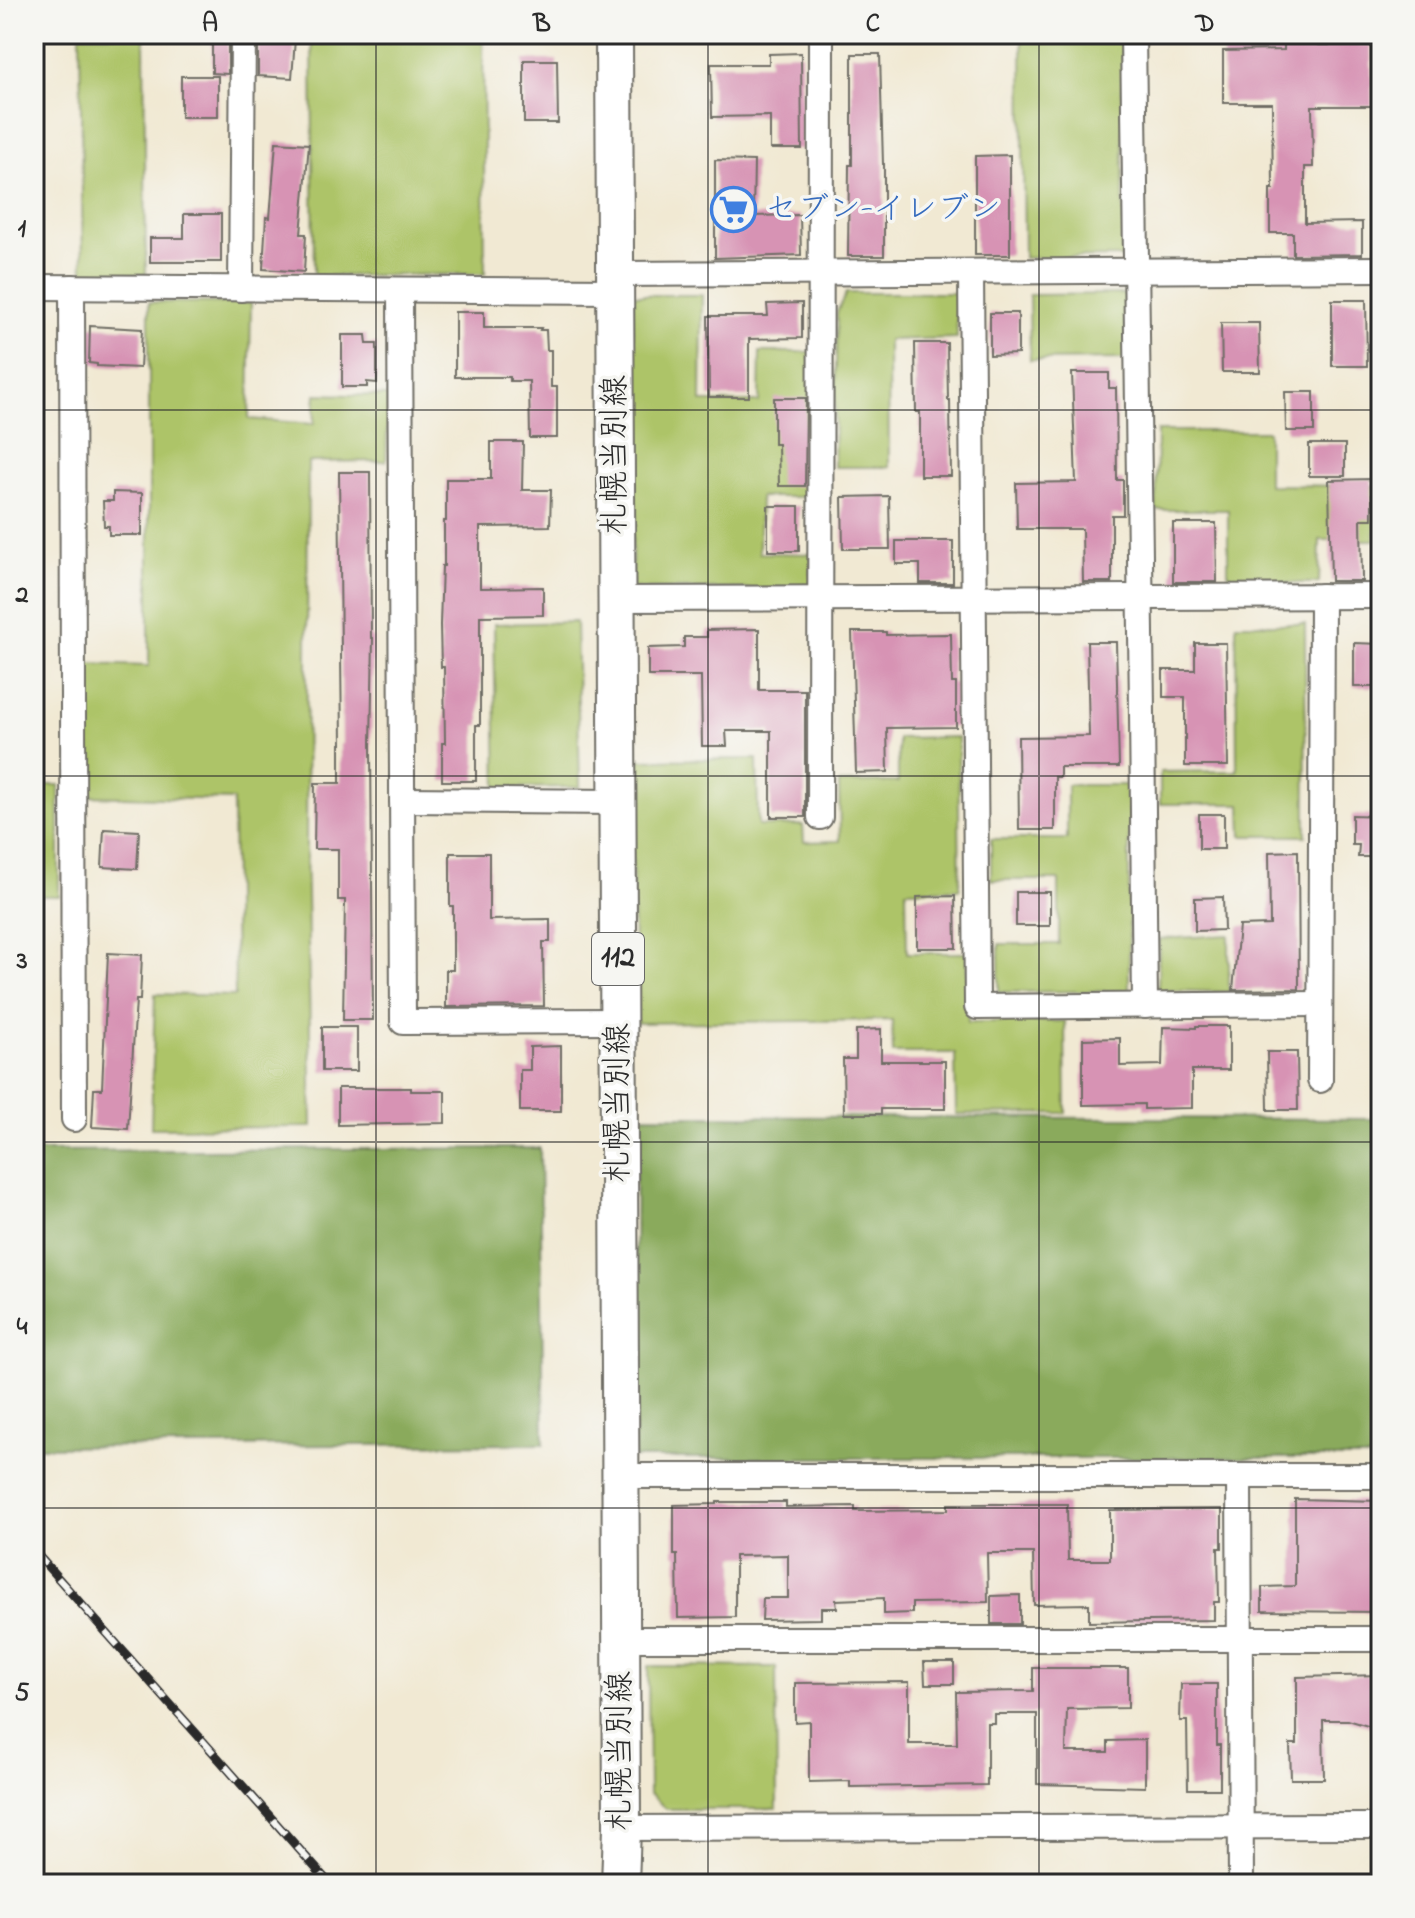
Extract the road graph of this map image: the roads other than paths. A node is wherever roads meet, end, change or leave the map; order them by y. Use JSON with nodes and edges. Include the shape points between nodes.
{"nodes":[{"id":1,"x":243,"y":34,"type":"edge"},
{"id":2,"x":614,"y":34,"type":"edge"},
{"id":3,"x":821,"y":34,"type":"edge"},
{"id":4,"x":1133,"y":34,"type":"edge"},
{"id":5,"x":1381,"y":269,"type":"edge"},
{"id":6,"x":1138,"y":271,"type":"junction"},
{"id":7,"x":971,"y":272,"type":"junction"},
{"id":8,"x":820,"y":273,"type":"junction"},
{"id":9,"x":615,"y":282,"type":"junction"},
{"id":10,"x":34,"y":287,"type":"edge"},
{"id":11,"x":72,"y":287,"type":"junction"},
{"id":12,"x":241,"y":289,"type":"junction"},
{"id":13,"x":400,"y":290,"type":"junction"},
{"id":14,"x":1322,"y":596,"type":"junction"},
{"id":15,"x":1381,"y":596,"type":"edge"},
{"id":16,"x":1140,"y":597,"type":"junction"},
{"id":17,"x":821,"y":598,"type":"junction"},
{"id":18,"x":973,"y":598,"type":"junction"},
{"id":19,"x":616,"y":599,"type":"junction"},
{"id":20,"x":402,"y":800,"type":"junction"},
{"id":21,"x":617,"y":802,"type":"junction"},
{"id":22,"x":820,"y":817,"type":"dead end"},
{"id":23,"x":1320,"y":1004,"type":"junction"},
{"id":24,"x":1145,"y":1006,"type":"junction"},
{"id":25,"x":618,"y":1021,"type":"junction"},
{"id":26,"x":1320,"y":1080,"type":"dead end"},
{"id":27,"x":74,"y":1119,"type":"dead end"},
{"id":28,"x":621,"y":1476,"type":"junction"},
{"id":29,"x":1239,"y":1476,"type":"junction"},
{"id":30,"x":1381,"y":1476,"type":"edge"},
{"id":31,"x":621,"y":1639,"type":"junction"},
{"id":32,"x":1240,"y":1639,"type":"junction"},
{"id":33,"x":1381,"y":1639,"type":"edge"},
{"id":34,"x":1241,"y":1826,"type":"junction"},
{"id":35,"x":1381,"y":1826,"type":"edge"},
{"id":36,"x":622,"y":1828,"type":"junction"},
{"id":37,"x":620,"y":1884,"type":"edge"},
{"id":38,"x":1241,"y":1884,"type":"edge"}],
"edges":[{"from":1,"to":12,"type":"street"},
{"from":2,"to":9,"type":"main road","name":"札幌当別線","number":"112"},
{"from":3,"to":8,"type":"street"},
{"from":4,"to":6,"type":"street"},
{"from":5,"to":6,"type":"street"},
{"from":6,"to":7,"type":"street"},
{"from":6,"to":16,"type":"street"},
{"from":7,"to":8,"type":"street"},
{"from":7,"to":18,"type":"street"},
{"from":8,"to":9,"type":"street"},
{"from":8,"to":17,"type":"street"},
{"from":9,"to":13,"type":"street"},
{"from":9,"to":19,"type":"main road","name":"札幌当別線","number":"112"},
{"from":10,"to":11,"type":"street"},
{"from":11,"to":12,"type":"street"},
{"from":11,"to":27,"type":"street"},
{"from":12,"to":13,"type":"street"},
{"from":13,"to":20,"type":"street"},
{"from":14,"to":15,"type":"street"},
{"from":14,"to":16,"type":"street"},
{"from":14,"to":23,"type":"street"},
{"from":16,"to":18,"type":"street"},
{"from":16,"to":24,"type":"street"},
{"from":17,"to":18,"type":"street"},
{"from":17,"to":19,"type":"street"},
{"from":17,"to":22,"type":"street"},
{"from":18,"to":24,"type":"street","via":[[977,1007]]},
{"from":19,"to":21,"type":"main road","name":"札幌当別線","number":"112"},
{"from":20,"to":21,"type":"street"},
{"from":20,"to":25,"type":"street","via":[[403,1022]]},
{"from":21,"to":25,"type":"main road","name":"札幌当別線","number":"112"},
{"from":23,"to":24,"type":"street"},
{"from":23,"to":26,"type":"street"},
{"from":25,"to":28,"type":"main road","name":"札幌当別線","number":"112"},
{"from":28,"to":29,"type":"street"},
{"from":28,"to":31,"type":"main road","name":"札幌当別線","number":"112"},
{"from":29,"to":30,"type":"street"},
{"from":29,"to":32,"type":"street"},
{"from":31,"to":32,"type":"street"},
{"from":31,"to":36,"type":"main road","name":"札幌当別線","number":"112"},
{"from":32,"to":33,"type":"street"},
{"from":32,"to":34,"type":"street"},
{"from":34,"to":35,"type":"street"},
{"from":34,"to":36,"type":"street"},
{"from":34,"to":38,"type":"street"},
{"from":36,"to":37,"type":"main road","name":"札幌当別線","number":"112"}]}
